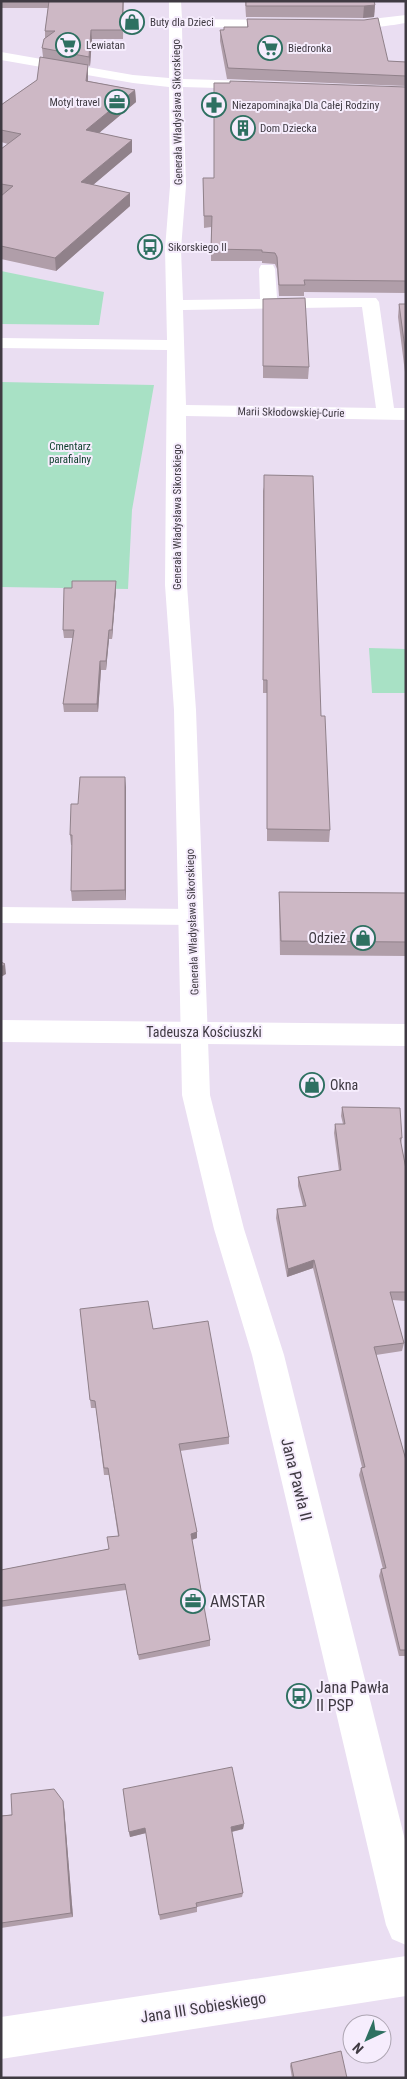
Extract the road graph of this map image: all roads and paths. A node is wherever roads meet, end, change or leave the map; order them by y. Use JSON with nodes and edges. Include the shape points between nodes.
{"nodes":[{"id":1,"x":175,"y":1,"type":"edge"},
{"id":2,"x":406,"y":19,"type":"edge"},
{"id":3,"x":176,"y":23,"type":"junction"},
{"id":4,"x":295,"y":24,"type":"edge"},
{"id":5,"x":324,"y":24,"type":"edge"},
{"id":6,"x":1,"y":56,"type":"edge"},
{"id":7,"x":176,"y":83,"type":"junction"},
{"id":8,"x":260,"y":85,"type":"edge"},
{"id":9,"x":267,"y":269,"type":"edge"},
{"id":10,"x":175,"y":305,"type":"junction"},
{"id":11,"x":269,"y":305,"type":"junction"},
{"id":12,"x":1,"y":343,"type":"edge"},
{"id":13,"x":176,"y":344,"type":"junction"},
{"id":14,"x":177,"y":410,"type":"junction"},
{"id":15,"x":386,"y":414,"type":"junction"},
{"id":16,"x":406,"y":414,"type":"edge"},
{"id":17,"x":1,"y":915,"type":"edge"},
{"id":18,"x":192,"y":917,"type":"junction"},
{"id":19,"x":1,"y":1031,"type":"edge"},
{"id":20,"x":196,"y":1033,"type":"junction"},
{"id":21,"x":406,"y":1035,"type":"edge"},
{"id":22,"x":406,"y":1925,"type":"edge"},
{"id":23,"x":406,"y":1976,"type":"edge"},
{"id":24,"x":1,"y":2038,"type":"edge"}],
"edges":[{"from":1,"to":3,"type":"street","name":"Generała Władysława Sikorskiego"},
{"from":2,"to":5,"type":"street"},
{"from":3,"to":4,"type":"street"},
{"from":3,"to":7,"type":"street","name":"Generała Władysława Sikorskiego"},
{"from":6,"to":7,"type":"street","via":[[132,79]]},
{"from":7,"to":8,"type":"street"},
{"from":7,"to":10,"type":"street","name":"Generała Władysława Sikorskiego"},
{"from":9,"to":11,"type":"street"},
{"from":10,"to":11,"type":"street"},
{"from":10,"to":13,"type":"street","name":"Generała Władysława Sikorskiego"},
{"from":11,"to":15,"type":"street","via":[[370,302]]},
{"from":12,"to":13,"type":"street"},
{"from":13,"to":14,"type":"street","name":"Generała Władysława Sikorskiego"},
{"from":14,"to":15,"type":"street","name":"Marii Skłodowskiej-Curie"},
{"from":14,"to":18,"type":"street","name":"Generała Władysława Sikorskiego","via":[[176,585],[185,710]]},
{"from":15,"to":16,"type":"street","name":"Marii Skłodowskiej-Curie"},
{"from":17,"to":18,"type":"lane"},
{"from":18,"to":20,"type":"street","name":"Generała Władysława Sikorskiego"},
{"from":19,"to":20,"type":"street","name":"Tadeusza Kościuszki"},
{"from":20,"to":21,"type":"street","name":"Tadeusza Kościuszki"},
{"from":20,"to":22,"type":"street","name":"Jana Pawła II","via":[[196,1095],[229,1229],[268,1355]]},
{"from":23,"to":24,"type":"street","name":"Jana III Sobieskiego"}]}
